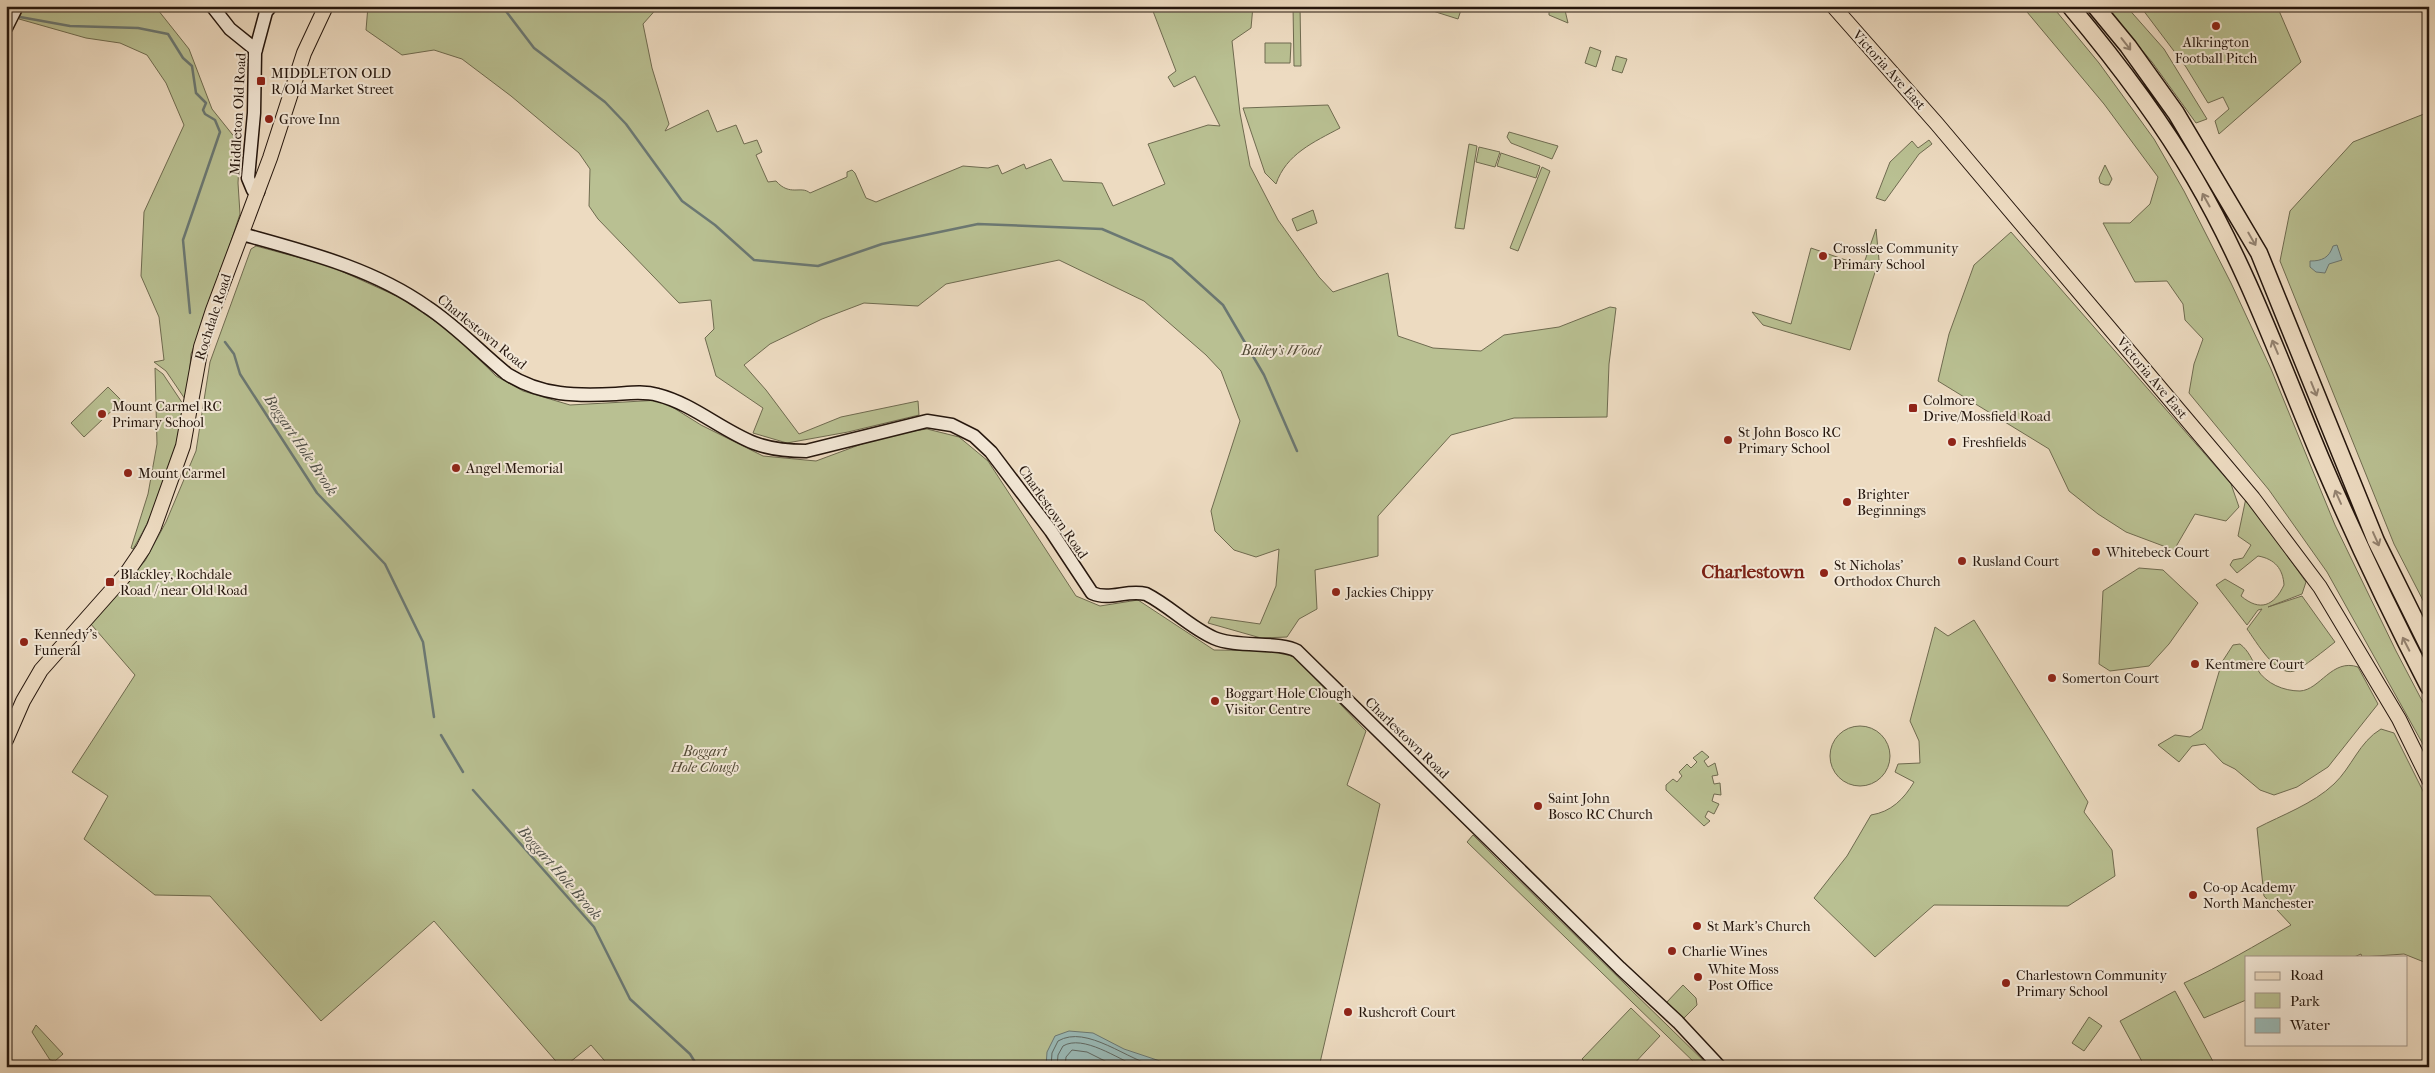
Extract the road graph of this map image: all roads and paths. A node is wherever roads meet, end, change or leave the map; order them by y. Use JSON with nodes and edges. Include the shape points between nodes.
{"nodes":[{"id":1,"x":17,"y":6,"type":"edge"},
{"id":2,"x":212,"y":6,"type":"edge"},
{"id":3,"x":271,"y":6,"type":"edge"},
{"id":4,"x":326,"y":6,"type":"edge"},
{"id":5,"x":1833,"y":6,"type":"edge"},
{"id":6,"x":2070,"y":6,"type":"edge"},
{"id":7,"x":2095,"y":6,"type":"edge"},
{"id":8,"x":6,"y":28,"type":"edge"},
{"id":9,"x":256,"y":50,"type":"junction"},
{"id":10,"x":258,"y":192,"type":"junction"},
{"id":11,"x":242,"y":234,"type":"junction"},
{"id":12,"x":2429,"y":648,"type":"edge"},
{"id":13,"x":2429,"y":687,"type":"edge"},
{"id":14,"x":6,"y":740,"type":"edge"},
{"id":15,"x":2429,"y":780,"type":"edge"},
{"id":16,"x":1720,"y":1067,"type":"edge"}],
"edges":[{"from":1,"to":8,"type":"street"},
{"from":2,"to":9,"type":"street","via":[[230,29]]},
{"from":3,"to":9,"type":"street","name":"Middleton Old Road","via":[[266,12]]},
{"from":4,"to":10,"type":"main road","name":"Rochdale Road","via":[[304,53]]},
{"from":5,"to":15,"type":"main road","name":"Victoria Ave East","via":[[1942,129],[2253,498],[2324,594],[2399,719]]},
{"from":13,"to":6,"type":"highway","one_way":true,"via":[[2360,546],[2226,236],[2160,124],[2113,58]]},
{"from":7,"to":12,"type":"highway","one_way":true,"via":[[2176,113],[2259,252],[2376,541]]},
{"from":9,"to":10,"type":"street","name":"Middleton Old Road","via":[[248,178],[253,190]]},
{"from":10,"to":11,"type":"main road","name":"Rochdale Road"},
{"from":11,"to":14,"type":"main road","name":"Rochdale Road","via":[[201,347],[183,446],[154,527],[126,574],[41,670]]},
{"from":11,"to":16,"type":"street","name":"Charlestown Road","via":[[335,260],[389,285],[427,306],[507,374],[546,392],[576,396],[656,394],[753,442],[786,451],[806,451],[927,421],[952,425],[974,436],[1003,468],[1092,593],[1102,596],[1146,594],[1214,638],[1297,651],[1678,1022]]}]}
